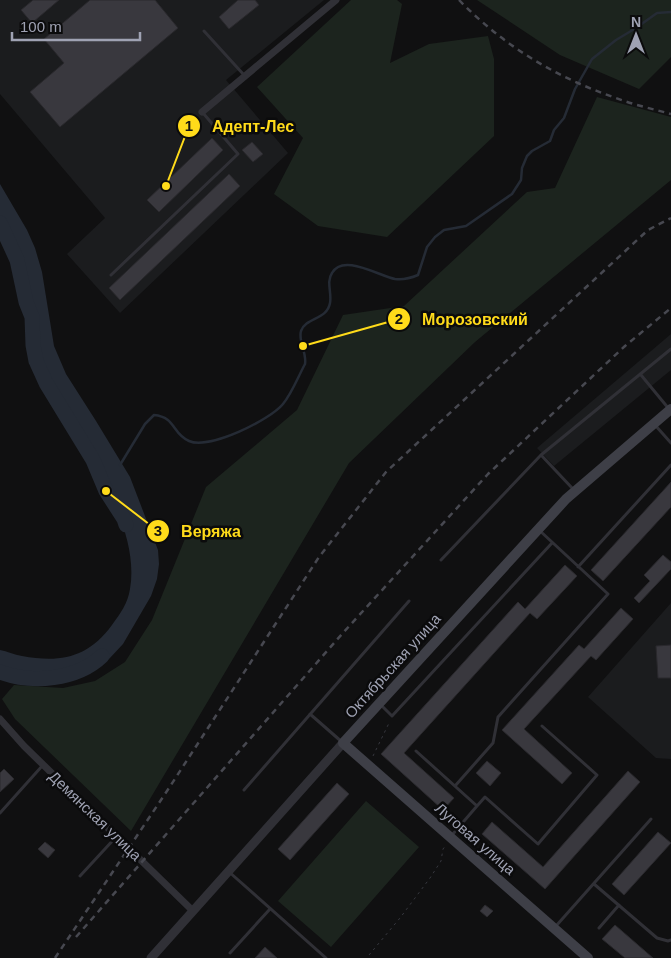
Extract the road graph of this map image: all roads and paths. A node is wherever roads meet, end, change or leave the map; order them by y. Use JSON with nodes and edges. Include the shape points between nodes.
{"nodes":[{"id":1,"x":336,"y":0,"type":"edge"},
{"id":2,"x":204,"y":31,"type":"dead end"},
{"id":3,"x":245,"y":76,"type":"junction"},
{"id":4,"x":202,"y":112,"type":"joint"},
{"id":5,"x":111,"y":275,"type":"dead end"},
{"id":6,"x":671,"y":349,"type":"edge"},
{"id":7,"x":641,"y":375,"type":"junction"},
{"id":8,"x":670,"y":410,"type":"edge"},
{"id":9,"x":654,"y":424,"type":"junction"},
{"id":10,"x":671,"y":444,"type":"edge"},
{"id":11,"x":541,"y":455,"type":"junction"},
{"id":12,"x":671,"y":464,"type":"edge"},
{"id":13,"x":576,"y":491,"type":"junction"},
{"id":14,"x":538,"y":530,"type":"junction"},
{"id":15,"x":552,"y":543,"type":"junction"},
{"id":16,"x":441,"y":560,"type":"dead end"},
{"id":17,"x":578,"y":567,"type":"junction"},
{"id":18,"x":409,"y":601,"type":"dead end"},
{"id":19,"x":378,"y":703,"type":"junction"},
{"id":20,"x":310,"y":714,"type":"junction"},
{"id":21,"x":0,"y":719,"type":"edge"},
{"id":22,"x":542,"y":726,"type":"dead end"},
{"id":23,"x":343,"y":743,"type":"junction"},
{"id":24,"x":416,"y":750,"type":"dead end"},
{"id":25,"x":43,"y":765,"type":"junction"},
{"id":26,"x":455,"y":786,"type":"junction"},
{"id":27,"x":244,"y":790,"type":"dead end"},
{"id":28,"x":477,"y":806,"type":"junction"},
{"id":29,"x":0,"y":813,"type":"edge"},
{"id":30,"x":651,"y":819,"type":"dead end"},
{"id":31,"x":116,"y":837,"type":"junction"},
{"id":32,"x":451,"y":838,"type":"junction"},
{"id":33,"x":228,"y":871,"type":"junction"},
{"id":34,"x":80,"y":876,"type":"dead end"},
{"id":35,"x":594,"y":884,"type":"junction"},
{"id":36,"x":619,"y":904,"type":"junction"},
{"id":37,"x":270,"y":909,"type":"junction"},
{"id":38,"x":193,"y":911,"type":"junction"},
{"id":39,"x":554,"y":928,"type":"junction"},
{"id":40,"x":599,"y":928,"type":"dead end"},
{"id":41,"x":671,"y":940,"type":"edge"},
{"id":42,"x":230,"y":953,"type":"dead end"},
{"id":43,"x":369,"y":955,"type":"dead end"},
{"id":44,"x":151,"y":958,"type":"edge"},
{"id":45,"x":326,"y":958,"type":"edge"},
{"id":46,"x":588,"y":958,"type":"edge"}],
"edges":[{"from":1,"to":3,"type":"street"},
{"from":2,"to":3,"type":"lane"},
{"from":3,"to":4,"type":"street"},
{"from":4,"to":5,"type":"lane","via":[[238,154]]},
{"from":6,"to":7,"type":"lane"},
{"from":7,"to":8,"type":"lane"},
{"from":7,"to":11,"type":"lane"},
{"from":8,"to":9,"type":"main road","name":"Октябрьская улица"},
{"from":9,"to":10,"type":"lane"},
{"from":9,"to":13,"type":"main road","name":"Октябрьская улица"},
{"from":11,"to":13,"type":"lane"},
{"from":11,"to":16,"type":"lane"},
{"from":12,"to":17,"type":"lane"},
{"from":13,"to":14,"type":"main road","name":"Октябрьская улица"},
{"from":14,"to":15,"type":"lane"},
{"from":14,"to":19,"type":"main road","name":"Октябрьская улица"},
{"from":15,"to":17,"type":"lane"},
{"from":15,"to":19,"type":"lane","via":[[392,716]]},
{"from":17,"to":26,"type":"lane","via":[[608,594],[498,717],[493,744]]},
{"from":18,"to":20,"type":"lane"},
{"from":19,"to":23,"type":"main road","name":"Октябрьская улица"},
{"from":20,"to":23,"type":"lane"},
{"from":20,"to":27,"type":"lane"},
{"from":21,"to":25,"type":"street","name":"Демянская улица"},
{"from":22,"to":28,"type":"lane","via":[[598,775],[538,844],[485,797]]},
{"from":23,"to":32,"type":"main road","name":"Луговая улица"},
{"from":23,"to":33,"type":"street","name":"Октябрьская улица"},
{"from":24,"to":26,"type":"lane"},
{"from":25,"to":29,"type":"lane"},
{"from":25,"to":31,"type":"street","name":"Демянская улица"},
{"from":26,"to":28,"type":"lane"},
{"from":28,"to":32,"type":"lane"},
{"from":30,"to":35,"type":"lane"},
{"from":31,"to":34,"type":"lane"},
{"from":31,"to":38,"type":"street","name":"Демянская улица"},
{"from":32,"to":39,"type":"main road","name":"Луговая улица"},
{"from":32,"to":43,"type":"path","via":[[442,849],[441,861],[430,878]]},
{"from":33,"to":37,"type":"lane"},
{"from":33,"to":38,"type":"street","name":"Октябрьская улица"},
{"from":35,"to":36,"type":"lane"},
{"from":35,"to":39,"type":"lane"},
{"from":36,"to":40,"type":"lane"},
{"from":36,"to":41,"type":"lane","via":[[657,938]]},
{"from":37,"to":42,"type":"lane"},
{"from":37,"to":45,"type":"lane"},
{"from":38,"to":44,"type":"street","name":"Октябрьская улица"},
{"from":39,"to":46,"type":"main road","name":"Луговая улица"}]}
